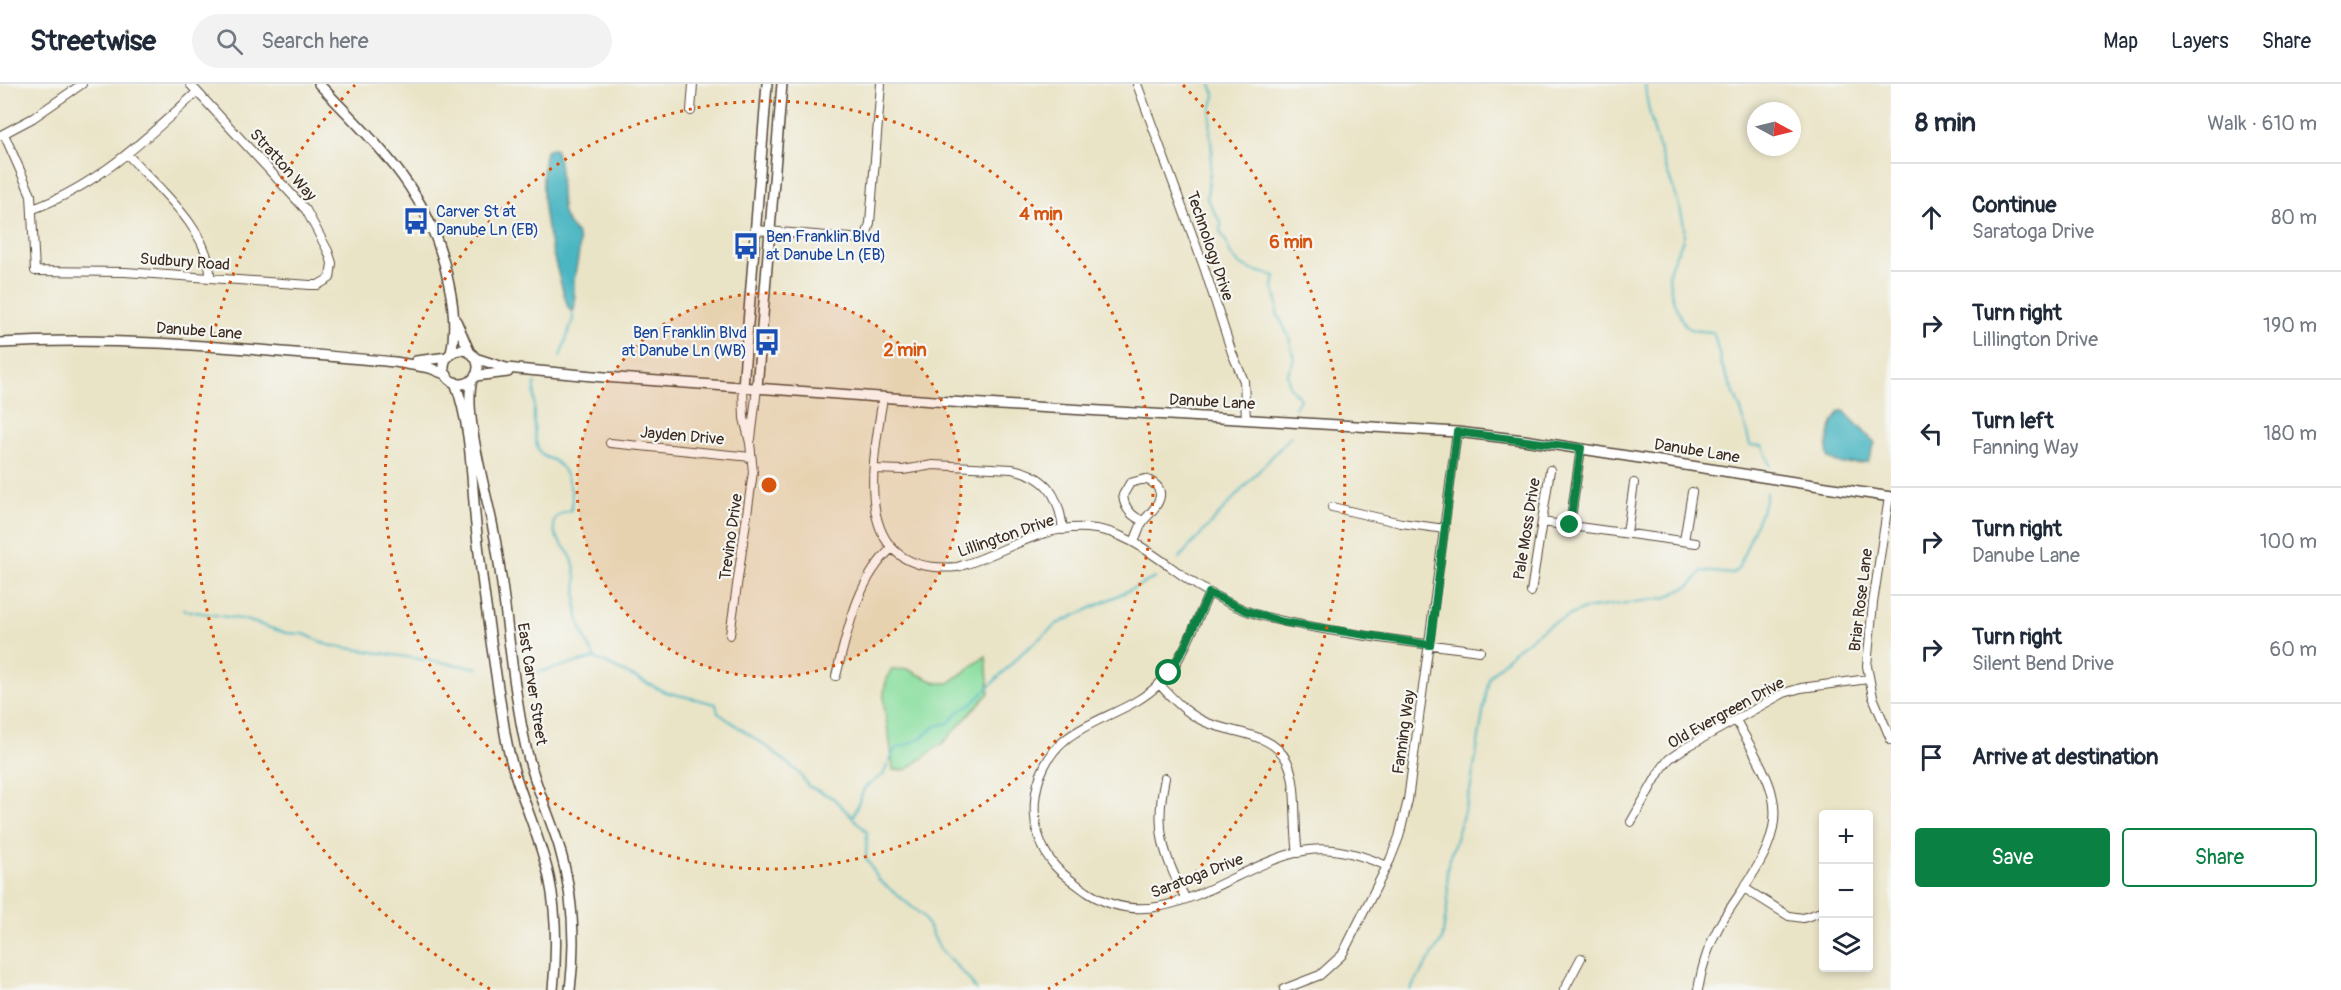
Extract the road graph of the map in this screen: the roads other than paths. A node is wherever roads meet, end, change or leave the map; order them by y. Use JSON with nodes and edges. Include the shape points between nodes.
{"nodes":[{"id":1,"x":82,"y":84,"type":"edge"},
{"id":2,"x":189,"y":84,"type":"edge"},
{"id":3,"x":320,"y":84,"type":"edge"},
{"id":4,"x":693,"y":84,"type":"edge"},
{"id":5,"x":767,"y":84,"type":"edge"},
{"id":6,"x":782,"y":84,"type":"edge"},
{"id":7,"x":882,"y":84,"type":"edge"},
{"id":8,"x":1137,"y":84,"type":"edge"},
{"id":9,"x":197,"y":92,"type":"junction"},
{"id":10,"x":691,"y":111,"type":"dead end"},
{"id":11,"x":2,"y":135,"type":"edge"},
{"id":12,"x":128,"y":155,"type":"junction"},
{"id":13,"x":33,"y":209,"type":"junction"},
{"id":14,"x":756,"y":230,"type":"junction"},
{"id":15,"x":771,"y":231,"type":"junction"},
{"id":16,"x":210,"y":277,"type":"junction"},
{"id":17,"x":330,"y":278,"type":"joint"},
{"id":18,"x":454,"y":313,"type":"junction"},
{"id":19,"x":0,"y":343,"type":"edge"},
{"id":20,"x":449,"y":355,"type":"junction"},
{"id":21,"x":473,"y":355,"type":"junction"},
{"id":22,"x":395,"y":362,"type":"junction"},
{"id":23,"x":528,"y":371,"type":"junction"},
{"id":24,"x":447,"y":375,"type":"junction"},
{"id":25,"x":474,"y":378,"type":"junction"},
{"id":26,"x":455,"y":382,"type":"junction"},
{"id":27,"x":743,"y":387,"type":"junction"},
{"id":28,"x":757,"y":388,"type":"junction"},
{"id":29,"x":883,"y":398,"type":"junction"},
{"id":30,"x":1246,"y":419,"type":"junction"},
{"id":31,"x":1457,"y":432,"type":"junction"},
{"id":32,"x":610,"y":443,"type":"dead end"},
{"id":33,"x":750,"y":443,"type":"junction"},
{"id":34,"x":1581,"y":448,"type":"junction"},
{"id":35,"x":751,"y":457,"type":"junction"},
{"id":36,"x":874,"y":469,"type":"junction"},
{"id":37,"x":1550,"y":470,"type":"dead end"},
{"id":38,"x":1634,"y":483,"type":"dead end"},
{"id":39,"x":1692,"y":492,"type":"dead end"},
{"id":40,"x":1890,"y":497,"type":"edge"},
{"id":41,"x":1332,"y":507,"type":"dead end"},
{"id":42,"x":1143,"y":521,"type":"junction"},
{"id":43,"x":1542,"y":522,"type":"junction"},
{"id":44,"x":1570,"y":525,"type":"junction"},
{"id":45,"x":1445,"y":529,"type":"junction"},
{"id":46,"x":1063,"y":530,"type":"junction"},
{"id":47,"x":1627,"y":533,"type":"junction"},
{"id":48,"x":1684,"y":541,"type":"junction"},
{"id":49,"x":1134,"y":542,"type":"junction"},
{"id":50,"x":1696,"y":543,"type":"dead end"},
{"id":51,"x":892,"y":548,"type":"junction"},
{"id":52,"x":1531,"y":592,"type":"dead end"},
{"id":53,"x":1209,"y":593,"type":"junction"},
{"id":54,"x":730,"y":634,"type":"dead end"},
{"id":55,"x":1430,"y":645,"type":"junction"},
{"id":56,"x":1480,"y":651,"type":"dead end"},
{"id":57,"x":836,"y":676,"type":"dead end"},
{"id":58,"x":1868,"y":679,"type":"junction"},
{"id":59,"x":1159,"y":684,"type":"junction"},
{"id":60,"x":1736,"y":720,"type":"junction"},
{"id":61,"x":1891,"y":740,"type":"edge"},
{"id":62,"x":1165,"y":778,"type":"dead end"},
{"id":63,"x":1630,"y":822,"type":"dead end"},
{"id":64,"x":1298,"y":853,"type":"junction"},
{"id":65,"x":1387,"y":866,"type":"junction"},
{"id":66,"x":1744,"y":888,"type":"junction"},
{"id":67,"x":1185,"y":898,"type":"junction"},
{"id":68,"x":1819,"y":913,"type":"edge"},
{"id":69,"x":1581,"y":958,"type":"dead end"},
{"id":70,"x":1284,"y":989,"type":"edge"},
{"id":71,"x":553,"y":990,"type":"edge"},
{"id":72,"x":570,"y":990,"type":"edge"},
{"id":73,"x":1564,"y":990,"type":"edge"},
{"id":74,"x":1698,"y":990,"type":"edge"}],
"edges":[{"from":1,"to":11,"type":"street"},
{"from":2,"to":9,"type":"street","name":"Stratton Way"},
{"from":3,"to":18,"type":"street","via":[[416,193],[442,252]]},
{"from":4,"to":10,"type":"street"},
{"from":5,"to":14,"type":"street"},
{"from":6,"to":15,"type":"street"},
{"from":7,"to":15,"type":"street","via":[[866,237]]},
{"from":8,"to":30,"type":"street","name":"Technology Drive","via":[[1244,381]]},
{"from":9,"to":12,"type":"street"},
{"from":9,"to":17,"type":"street","name":"Stratton Way","via":[[306,210],[328,251],[332,263]]},
{"from":11,"to":13,"type":"street","via":[[28,187]]},
{"from":12,"to":13,"type":"street","via":[[72,192]]},
{"from":12,"to":16,"type":"street","via":[[194,229],[209,259]]},
{"from":13,"to":16,"type":"street","name":"Sudbury Road","via":[[35,271]]},
{"from":14,"to":15,"type":"street"},
{"from":14,"to":27,"type":"street"},
{"from":15,"to":28,"type":"street"},
{"from":16,"to":17,"type":"street","name":"Sudbury Road","via":[[310,285]]},
{"from":18,"to":20,"type":"street"},
{"from":18,"to":21,"type":"street"},
{"from":19,"to":22,"type":"street","name":"Danube Lane","via":[[132,342]]},
{"from":20,"to":21,"type":"street","via":[[460,350]]},
{"from":20,"to":22,"type":"street","name":"Danube Lane"},
{"from":20,"to":24,"type":"street"},
{"from":21,"to":23,"type":"street","name":"Danube Lane","via":[[492,365]]},
{"from":21,"to":25,"type":"street","via":[[478,367]]},
{"from":22,"to":24,"type":"street","name":"Danube Lane"},
{"from":23,"to":25,"type":"street","name":"Danube Lane"},
{"from":23,"to":27,"type":"street","name":"Danube Lane"},
{"from":24,"to":26,"type":"street"},
{"from":25,"to":26,"type":"street"},
{"from":25,"to":72,"type":"street","name":"East Carver Street","via":[[469,391],[475,439],[493,526],[524,741],[559,847],[570,899],[574,945]]},
{"from":26,"to":71,"type":"street","name":"East Carver Street","via":[[466,420],[477,537],[508,746],[552,891],[556,932]]},
{"from":27,"to":28,"type":"street","name":"Danube Lane"},
{"from":27,"to":33,"type":"street","name":"Trevino Drive"},
{"from":28,"to":29,"type":"street","name":"Danube Lane"},
{"from":28,"to":33,"type":"street","name":"Trevino Drive"},
{"from":29,"to":30,"type":"street","name":"Danube Lane"},
{"from":29,"to":36,"type":"street"},
{"from":30,"to":31,"type":"street","name":"Danube Lane"},
{"from":31,"to":34,"type":"street","name":"Danube Lane"},
{"from":31,"to":45,"type":"street","name":"Fanning Way"},
{"from":32,"to":35,"type":"street","name":"Jayden Drive"},
{"from":33,"to":35,"type":"street","name":"Trevino Drive"},
{"from":34,"to":40,"type":"street","name":"Danube Lane"},
{"from":34,"to":44,"type":"street"},
{"from":35,"to":54,"type":"street","name":"Trevino Drive","via":[[750,501]]},
{"from":36,"to":46,"type":"street","via":[[933,465],[1024,471],[1049,487]]},
{"from":36,"to":51,"type":"street","via":[[875,515]]},
{"from":37,"to":43,"type":"street","name":"Pale Moss Drive"},
{"from":38,"to":47,"type":"street"},
{"from":39,"to":48,"type":"street"},
{"from":40,"to":58,"type":"street","name":"Briar Rose Lane","via":[[1869,638]]},
{"from":41,"to":45,"type":"street"},
{"from":42,"to":42,"type":"street","via":[[1126,508],[1123,495],[1130,483],[1145,479],[1157,487],[1160,495],[1156,508]]},
{"from":42,"to":49,"type":"street"},
{"from":43,"to":44,"type":"street"},
{"from":43,"to":52,"type":"street","name":"Pale Moss Drive"},
{"from":44,"to":47,"type":"street"},
{"from":45,"to":55,"type":"street","name":"Fanning Way"},
{"from":46,"to":49,"type":"street","name":"Lillington Drive","via":[[1100,529]]},
{"from":46,"to":51,"type":"street","name":"Lillington Drive","via":[[957,567],[915,562]]},
{"from":47,"to":48,"type":"street"},
{"from":48,"to":50,"type":"street"},
{"from":49,"to":53,"type":"street","name":"Lillington Drive"},
{"from":51,"to":57,"type":"street","via":[[873,569],[861,594]]},
{"from":53,"to":55,"type":"street","name":"Lillington Drive","via":[[1283,622]]},
{"from":53,"to":59,"type":"street","name":"Saratoga Drive","via":[[1176,663]]},
{"from":55,"to":56,"type":"street","name":"Lillington Drive"},
{"from":55,"to":65,"type":"street","name":"Fanning Way","via":[[1408,800]]},
{"from":58,"to":60,"type":"street","name":"Old Evergreen Drive","via":[[1784,693]]},
{"from":58,"to":61,"type":"street","name":"Briar Rose Lane"},
{"from":59,"to":64,"type":"street","via":[[1198,719],[1254,736],[1282,754],[1292,780]]},
{"from":59,"to":67,"type":"street","name":"Saratoga Drive","via":[[1058,747],[1037,785],[1036,819],[1039,836],[1055,866],[1096,898],[1118,907],[1145,910]]},
{"from":60,"to":63,"type":"street","name":"Old Evergreen Drive","via":[[1670,759]]},
{"from":60,"to":66,"type":"street","via":[[1772,793],[1776,817],[1770,844]]},
{"from":62,"to":67,"type":"street","via":[[1159,814],[1162,845]]},
{"from":64,"to":65,"type":"street","name":"Saratoga Drive","via":[[1317,850],[1352,854]]},
{"from":64,"to":67,"type":"street","name":"Saratoga Drive"},
{"from":65,"to":70,"type":"street","name":"Fanning Way","via":[[1342,956],[1320,975]]},
{"from":66,"to":68,"type":"street","via":[[1789,916],[1803,918]]},
{"from":66,"to":74,"type":"street","via":[[1706,952]]},
{"from":69,"to":73,"type":"street"}]}
